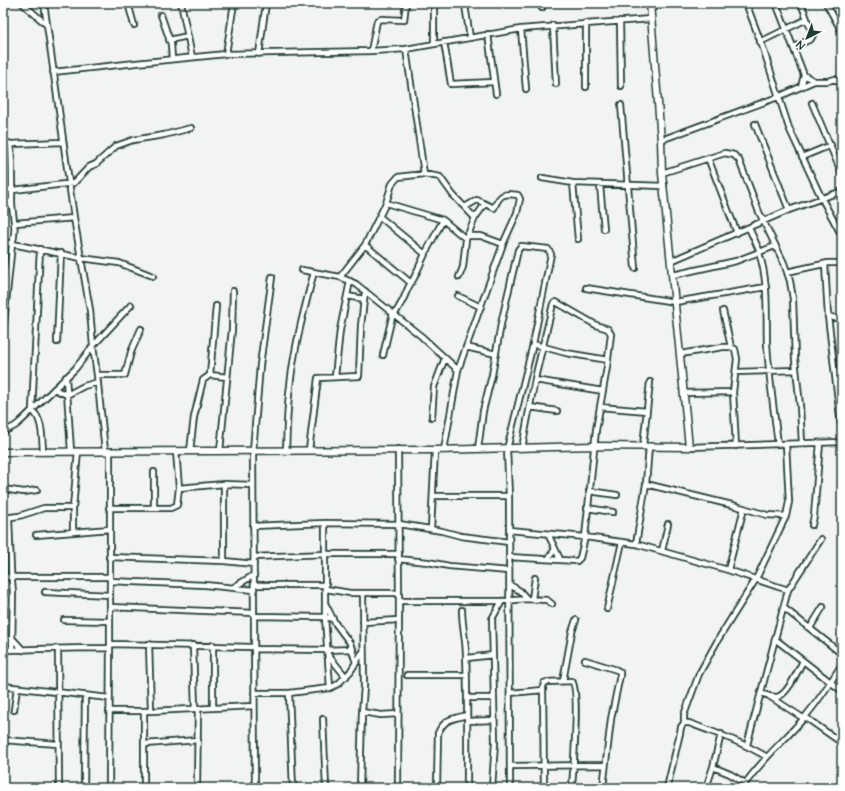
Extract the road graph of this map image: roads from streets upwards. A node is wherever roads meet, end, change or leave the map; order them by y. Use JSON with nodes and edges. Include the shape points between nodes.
{"nodes":[{"id":1,"x":22,"y":3,"type":"edge"},
{"id":2,"x":45,"y":3,"type":"edge"},
{"id":3,"x":128,"y":3,"type":"edge"},
{"id":4,"x":181,"y":3,"type":"edge"},
{"id":5,"x":234,"y":3,"type":"edge"},
{"id":6,"x":266,"y":3,"type":"edge"},
{"id":7,"x":434,"y":3,"type":"edge"},
{"id":8,"x":663,"y":3,"type":"edge"},
{"id":9,"x":746,"y":3,"type":"edge"},
{"id":10,"x":776,"y":3,"type":"edge"},
{"id":11,"x":801,"y":3,"type":"edge"},
{"id":12,"x":826,"y":3,"type":"edge"},
{"id":13,"x":406,"y":4,"type":"dead end"},
{"id":14,"x":465,"y":5,"type":"dead end"},
{"id":15,"x":650,"y":6,"type":"edge"},
{"id":16,"x":161,"y":14,"type":"dead end"},
{"id":17,"x":651,"y":19,"type":"junction"},
{"id":18,"x":807,"y":19,"type":"junction"},
{"id":19,"x":620,"y":21,"type":"junction"},
{"id":20,"x":586,"y":23,"type":"junction"},
{"id":21,"x":47,"y":25,"type":"junction"},
{"id":22,"x":134,"y":25,"type":"dead end"},
{"id":23,"x":553,"y":25,"type":"junction"},
{"id":24,"x":521,"y":29,"type":"junction"},
{"id":25,"x":786,"y":30,"type":"junction"},
{"id":26,"x":842,"y":32,"type":"edge"},
{"id":27,"x":488,"y":34,"type":"junction"},
{"id":28,"x":188,"y":36,"type":"junction"},
{"id":29,"x":470,"y":38,"type":"junction"},
{"id":30,"x":170,"y":40,"type":"junction"},
{"id":31,"x":444,"y":42,"type":"junction"},
{"id":32,"x":760,"y":42,"type":"junction"},
{"id":33,"x":434,"y":44,"type":"junction"},
{"id":34,"x":794,"y":47,"type":"junction"},
{"id":35,"x":406,"y":49,"type":"junction"},
{"id":36,"x":371,"y":51,"type":"junction"},
{"id":37,"x":226,"y":54,"type":"junction"},
{"id":38,"x":259,"y":54,"type":"junction"},
{"id":39,"x":192,"y":57,"type":"junction"},
{"id":40,"x":172,"y":59,"type":"junction"},
{"id":41,"x":53,"y":72,"type":"junction"},
{"id":42,"x":804,"y":75,"type":"junction"},
{"id":43,"x":814,"y":81,"type":"junction"},
{"id":44,"x":494,"y":82,"type":"junction"},
{"id":45,"x":841,"y":83,"type":"edge"},
{"id":46,"x":556,"y":84,"type":"dead end"},
{"id":47,"x":586,"y":86,"type":"dead end"},
{"id":48,"x":621,"y":86,"type":"dead end"},
{"id":49,"x":801,"y":87,"type":"junction"},
{"id":50,"x":526,"y":89,"type":"dead end"},
{"id":51,"x":496,"y":94,"type":"dead end"},
{"id":52,"x":778,"y":97,"type":"junction"},
{"id":53,"x":812,"y":103,"type":"dead end"},
{"id":54,"x":621,"y":105,"type":"dead end"},
{"id":55,"x":755,"y":124,"type":"dead end"},
{"id":56,"x":191,"y":128,"type":"dead end"},
{"id":57,"x":661,"y":140,"type":"junction"},
{"id":58,"x":3,"y":142,"type":"edge"},
{"id":59,"x":63,"y":142,"type":"junction"},
{"id":60,"x":11,"y":144,"type":"junction"},
{"id":61,"x":831,"y":145,"type":"junction"},
{"id":62,"x":802,"y":157,"type":"junction"},
{"id":63,"x":708,"y":158,"type":"junction"},
{"id":64,"x":662,"y":173,"type":"junction"},
{"id":65,"x":424,"y":174,"type":"junction"},
{"id":66,"x":842,"y":174,"type":"edge"},
{"id":67,"x":542,"y":178,"type":"dead end"},
{"id":68,"x":573,"y":183,"type":"junction"},
{"id":69,"x":69,"y":184,"type":"junction"},
{"id":70,"x":600,"y":185,"type":"junction"},
{"id":71,"x":628,"y":185,"type":"junction"},
{"id":72,"x":664,"y":186,"type":"junction"},
{"id":73,"x":3,"y":189,"type":"edge"},
{"id":74,"x":13,"y":190,"type":"junction"},
{"id":75,"x":842,"y":191,"type":"edge"},
{"id":76,"x":3,"y":194,"type":"edge"},
{"id":77,"x":822,"y":199,"type":"junction"},
{"id":78,"x":386,"y":203,"type":"junction"},
{"id":79,"x":485,"y":204,"type":"junction"},
{"id":80,"x":12,"y":207,"type":"junction"},
{"id":81,"x":465,"y":207,"type":"junction"},
{"id":82,"x":789,"y":210,"type":"junction"},
{"id":83,"x":380,"y":217,"type":"junction"},
{"id":84,"x":74,"y":218,"type":"junction"},
{"id":85,"x":475,"y":218,"type":"junction"},
{"id":86,"x":443,"y":220,"type":"junction"},
{"id":87,"x":14,"y":222,"type":"junction"},
{"id":88,"x":764,"y":222,"type":"junction"},
{"id":89,"x":749,"y":228,"type":"junction"},
{"id":90,"x":604,"y":229,"type":"dead end"},
{"id":91,"x":738,"y":233,"type":"junction"},
{"id":92,"x":842,"y":236,"type":"edge"},
{"id":93,"x":466,"y":238,"type":"junction"},
{"id":94,"x":578,"y":239,"type":"dead end"},
{"id":95,"x":3,"y":242,"type":"edge"},
{"id":96,"x":12,"y":244,"type":"junction"},
{"id":97,"x":503,"y":244,"type":"junction"},
{"id":98,"x":365,"y":245,"type":"junction"},
{"id":99,"x":775,"y":246,"type":"junction"},
{"id":100,"x":40,"y":249,"type":"junction"},
{"id":101,"x":759,"y":252,"type":"junction"},
{"id":102,"x":60,"y":253,"type":"junction"},
{"id":103,"x":425,"y":254,"type":"junction"},
{"id":104,"x":81,"y":258,"type":"junction"},
{"id":105,"x":671,"y":261,"type":"junction"},
{"id":106,"x":825,"y":264,"type":"junction"},
{"id":107,"x":842,"y":264,"type":"edge"},
{"id":108,"x":635,"y":268,"type":"dead end"},
{"id":109,"x":302,"y":270,"type":"dead end"},
{"id":110,"x":314,"y":272,"type":"junction"},
{"id":111,"x":788,"y":272,"type":"junction"},
{"id":112,"x":673,"y":275,"type":"junction"},
{"id":113,"x":153,"y":276,"type":"dead end"},
{"id":114,"x":340,"y":277,"type":"junction"},
{"id":115,"x":459,"y":277,"type":"dead end"},
{"id":116,"x":272,"y":278,"type":"dead end"},
{"id":117,"x":350,"y":281,"type":"junction"},
{"id":118,"x":411,"y":283,"type":"junction"},
{"id":119,"x":766,"y":287,"type":"junction"},
{"id":120,"x":586,"y":288,"type":"dead end"},
{"id":121,"x":233,"y":291,"type":"dead end"},
{"id":122,"x":365,"y":291,"type":"junction"},
{"id":123,"x":347,"y":296,"type":"junction"},
{"id":124,"x":458,"y":296,"type":"dead end"},
{"id":125,"x":364,"y":299,"type":"junction"},
{"id":126,"x":675,"y":302,"type":"junction"},
{"id":127,"x":131,"y":304,"type":"dead end"},
{"id":128,"x":216,"y":306,"type":"dead end"},
{"id":129,"x":481,"y":307,"type":"junction"},
{"id":130,"x":723,"y":312,"type":"dead end"},
{"id":131,"x":394,"y":313,"type":"junction"},
{"id":132,"x":828,"y":316,"type":"junction"},
{"id":133,"x":842,"y":320,"type":"edge"},
{"id":134,"x":141,"y":329,"type":"dead end"},
{"id":135,"x":3,"y":332,"type":"edge"},
{"id":136,"x":57,"y":342,"type":"dead end"},
{"id":137,"x":533,"y":344,"type":"junction"},
{"id":138,"x":93,"y":346,"type":"junction"},
{"id":139,"x":466,"y":347,"type":"junction"},
{"id":140,"x":543,"y":347,"type":"junction"},
{"id":141,"x":731,"y":347,"type":"junction"},
{"id":142,"x":496,"y":354,"type":"junction"},
{"id":143,"x":680,"y":354,"type":"junction"},
{"id":144,"x":383,"y":356,"type":"dead end"},
{"id":145,"x":445,"y":358,"type":"junction"},
{"id":146,"x":608,"y":360,"type":"junction"},
{"id":147,"x":458,"y":370,"type":"junction"},
{"id":148,"x":770,"y":370,"type":"junction"},
{"id":149,"x":796,"y":370,"type":"junction"},
{"id":150,"x":736,"y":372,"type":"junction"},
{"id":151,"x":526,"y":373,"type":"junction"},
{"id":152,"x":536,"y":374,"type":"junction"},
{"id":153,"x":97,"y":375,"type":"junction"},
{"id":154,"x":210,"y":375,"type":"junction"},
{"id":155,"x":227,"y":377,"type":"junction"},
{"id":156,"x":335,"y":377,"type":"junction"},
{"id":157,"x":66,"y":378,"type":"junction"},
{"id":158,"x":535,"y":380,"type":"junction"},
{"id":159,"x":98,"y":382,"type":"junction"},
{"id":160,"x":650,"y":382,"type":"dead end"},
{"id":161,"x":836,"y":382,"type":"junction"},
{"id":162,"x":842,"y":384,"type":"edge"},
{"id":163,"x":54,"y":388,"type":"junction"},
{"id":164,"x":603,"y":390,"type":"junction"},
{"id":165,"x":733,"y":392,"type":"junction"},
{"id":166,"x":684,"y":393,"type":"junction"},
{"id":167,"x":67,"y":395,"type":"junction"},
{"id":168,"x":842,"y":395,"type":"edge"},
{"id":169,"x":839,"y":400,"type":"junction"},
{"id":170,"x":530,"y":407,"type":"junction"},
{"id":171,"x":600,"y":407,"type":"junction"},
{"id":172,"x":32,"y":410,"type":"junction"},
{"id":173,"x":557,"y":411,"type":"dead end"},
{"id":174,"x":647,"y":411,"type":"junction"},
{"id":175,"x":432,"y":417,"type":"dead end"},
{"id":176,"x":3,"y":432,"type":"edge"},
{"id":177,"x":842,"y":434,"type":"edge"},
{"id":178,"x":842,"y":442,"type":"edge"},
{"id":179,"x":802,"y":443,"type":"junction"},
{"id":180,"x":820,"y":443,"type":"junction"},
{"id":181,"x":778,"y":444,"type":"junction"},
{"id":182,"x":786,"y":444,"type":"junction"},
{"id":183,"x":594,"y":446,"type":"junction"},
{"id":184,"x":646,"y":446,"type":"junction"},
{"id":185,"x":736,"y":446,"type":"junction"},
{"id":186,"x":689,"y":447,"type":"junction"},
{"id":187,"x":522,"y":448,"type":"junction"},
{"id":188,"x":398,"y":449,"type":"junction"},
{"id":189,"x":478,"y":449,"type":"junction"},
{"id":190,"x":507,"y":449,"type":"junction"},
{"id":191,"x":309,"y":450,"type":"junction"},
{"id":192,"x":435,"y":450,"type":"junction"},
{"id":193,"x":444,"y":450,"type":"junction"},
{"id":194,"x":43,"y":451,"type":"junction"},
{"id":195,"x":71,"y":451,"type":"junction"},
{"id":196,"x":78,"y":451,"type":"junction"},
{"id":197,"x":107,"y":451,"type":"junction"},
{"id":198,"x":176,"y":451,"type":"junction"},
{"id":199,"x":190,"y":451,"type":"junction"},
{"id":200,"x":220,"y":451,"type":"junction"},
{"id":201,"x":253,"y":451,"type":"junction"},
{"id":202,"x":286,"y":451,"type":"junction"},
{"id":203,"x":3,"y":452,"type":"edge"},
{"id":204,"x":154,"y":472,"type":"dead end"},
{"id":205,"x":224,"y":484,"type":"junction"},
{"id":206,"x":646,"y":484,"type":"junction"},
{"id":207,"x":253,"y":485,"type":"junction"},
{"id":208,"x":179,"y":488,"type":"junction"},
{"id":209,"x":3,"y":489,"type":"edge"},
{"id":210,"x":36,"y":490,"type":"dead end"},
{"id":211,"x":590,"y":491,"type":"junction"},
{"id":212,"x":617,"y":495,"type":"dead end"},
{"id":213,"x":434,"y":496,"type":"junction"},
{"id":214,"x":509,"y":496,"type":"junction"},
{"id":215,"x":72,"y":508,"type":"junction"},
{"id":216,"x":109,"y":508,"type":"junction"},
{"id":217,"x":154,"y":508,"type":"junction"},
{"id":218,"x":587,"y":508,"type":"junction"},
{"id":219,"x":744,"y":508,"type":"junction"},
{"id":220,"x":613,"y":512,"type":"dead end"},
{"id":221,"x":786,"y":516,"type":"junction"},
{"id":222,"x":3,"y":518,"type":"edge"},
{"id":223,"x":9,"y":518,"type":"junction"},
{"id":224,"x":325,"y":523,"type":"junction"},
{"id":225,"x":399,"y":524,"type":"junction"},
{"id":226,"x":668,"y":524,"type":"dead end"},
{"id":227,"x":812,"y":525,"type":"dead end"},
{"id":228,"x":253,"y":526,"type":"junction"},
{"id":229,"x":110,"y":529,"type":"junction"},
{"id":230,"x":431,"y":529,"type":"junction"},
{"id":231,"x":509,"y":530,"type":"junction"},
{"id":232,"x":73,"y":532,"type":"junction"},
{"id":233,"x":548,"y":534,"type":"junction"},
{"id":234,"x":36,"y":535,"type":"dead end"},
{"id":235,"x":585,"y":537,"type":"junction"},
{"id":236,"x":821,"y":539,"type":"dead end"},
{"id":237,"x":509,"y":542,"type":"junction"},
{"id":238,"x":622,"y":542,"type":"junction"},
{"id":239,"x":636,"y":544,"type":"junction"},
{"id":240,"x":555,"y":549,"type":"junction"},
{"id":241,"x":662,"y":551,"type":"junction"},
{"id":242,"x":326,"y":554,"type":"junction"},
{"id":243,"x":110,"y":557,"type":"junction"},
{"id":244,"x":254,"y":557,"type":"junction"},
{"id":245,"x":398,"y":557,"type":"junction"},
{"id":246,"x":509,"y":557,"type":"junction"},
{"id":247,"x":548,"y":559,"type":"junction"},
{"id":248,"x":560,"y":560,"type":"junction"},
{"id":249,"x":224,"y":561,"type":"junction"},
{"id":250,"x":254,"y":564,"type":"junction"},
{"id":251,"x":728,"y":570,"type":"junction"},
{"id":252,"x":510,"y":571,"type":"junction"},
{"id":253,"x":254,"y":575,"type":"junction"},
{"id":254,"x":3,"y":576,"type":"edge"},
{"id":255,"x":12,"y":576,"type":"junction"},
{"id":256,"x":535,"y":578,"type":"dead end"},
{"id":257,"x":110,"y":579,"type":"junction"},
{"id":258,"x":756,"y":579,"type":"junction"},
{"id":259,"x":510,"y":585,"type":"junction"},
{"id":260,"x":234,"y":587,"type":"junction"},
{"id":261,"x":254,"y":587,"type":"junction"},
{"id":262,"x":326,"y":587,"type":"junction"},
{"id":263,"x":788,"y":590,"type":"junction"},
{"id":264,"x":45,"y":592,"type":"dead end"},
{"id":265,"x":363,"y":593,"type":"junction"},
{"id":266,"x":399,"y":593,"type":"junction"},
{"id":267,"x":110,"y":595,"type":"junction"},
{"id":268,"x":527,"y":599,"type":"junction"},
{"id":269,"x":532,"y":599,"type":"junction"},
{"id":270,"x":510,"y":600,"type":"junction"},
{"id":271,"x":399,"y":601,"type":"junction"},
{"id":272,"x":502,"y":601,"type":"junction"},
{"id":273,"x":325,"y":604,"type":"junction"},
{"id":274,"x":552,"y":604,"type":"dead end"},
{"id":275,"x":110,"y":607,"type":"junction"},
{"id":276,"x":823,"y":607,"type":"dead end"},
{"id":277,"x":784,"y":608,"type":"junction"},
{"id":278,"x":607,"y":609,"type":"dead end"},
{"id":279,"x":462,"y":610,"type":"dead end"},
{"id":280,"x":254,"y":614,"type":"junction"},
{"id":281,"x":325,"y":617,"type":"junction"},
{"id":282,"x":333,"y":619,"type":"junction"},
{"id":283,"x":64,"y":620,"type":"dead end"},
{"id":284,"x":399,"y":620,"type":"junction"},
{"id":285,"x":576,"y":620,"type":"dead end"},
{"id":286,"x":110,"y":622,"type":"junction"},
{"id":287,"x":363,"y":622,"type":"junction"},
{"id":288,"x":810,"y":628,"type":"junction"},
{"id":289,"x":12,"y":638,"type":"junction"},
{"id":290,"x":775,"y":639,"type":"junction"},
{"id":291,"x":149,"y":644,"type":"junction"},
{"id":292,"x":193,"y":645,"type":"junction"},
{"id":293,"x":213,"y":645,"type":"junction"},
{"id":294,"x":110,"y":646,"type":"junction"},
{"id":295,"x":254,"y":648,"type":"junction"},
{"id":296,"x":353,"y":649,"type":"junction"},
{"id":297,"x":3,"y":650,"type":"edge"},
{"id":298,"x":12,"y":650,"type":"junction"},
{"id":299,"x":23,"y":650,"type":"junction"},
{"id":300,"x":58,"y":650,"type":"junction"},
{"id":301,"x":328,"y":652,"type":"junction"},
{"id":302,"x":363,"y":652,"type":"junction"},
{"id":303,"x":842,"y":654,"type":"edge"},
{"id":304,"x":493,"y":655,"type":"junction"},
{"id":305,"x":466,"y":658,"type":"junction"},
{"id":306,"x":585,"y":660,"type":"dead end"},
{"id":307,"x":803,"y":661,"type":"junction"},
{"id":308,"x":356,"y":664,"type":"junction"},
{"id":309,"x":842,"y":664,"type":"edge"},
{"id":310,"x":407,"y":675,"type":"dead end"},
{"id":311,"x":467,"y":675,"type":"junction"},
{"id":312,"x":346,"y":677,"type":"junction"},
{"id":313,"x":562,"y":681,"type":"junction"},
{"id":314,"x":831,"y":682,"type":"junction"},
{"id":315,"x":3,"y":686,"type":"edge"},
{"id":316,"x":17,"y":688,"type":"junction"},
{"id":317,"x":330,"y":688,"type":"junction"},
{"id":318,"x":543,"y":690,"type":"junction"},
{"id":319,"x":842,"y":691,"type":"edge"},
{"id":320,"x":58,"y":692,"type":"junction"},
{"id":321,"x":254,"y":693,"type":"junction"},
{"id":322,"x":290,"y":693,"type":"junction"},
{"id":323,"x":510,"y":693,"type":"junction"},
{"id":324,"x":761,"y":693,"type":"junction"},
{"id":325,"x":768,"y":695,"type":"junction"},
{"id":326,"x":85,"y":696,"type":"junction"},
{"id":327,"x":109,"y":698,"type":"junction"},
{"id":328,"x":467,"y":698,"type":"junction"},
{"id":329,"x":494,"y":698,"type":"junction"},
{"id":330,"x":254,"y":706,"type":"junction"},
{"id":331,"x":213,"y":708,"type":"junction"},
{"id":332,"x":197,"y":709,"type":"junction"},
{"id":333,"x":14,"y":710,"type":"dead end"},
{"id":334,"x":109,"y":711,"type":"junction"},
{"id":335,"x":151,"y":711,"type":"junction"},
{"id":336,"x":144,"y":712,"type":"junction"},
{"id":337,"x":362,"y":712,"type":"junction"},
{"id":338,"x":398,"y":714,"type":"junction"},
{"id":339,"x":467,"y":715,"type":"junction"},
{"id":340,"x":804,"y":718,"type":"junction"},
{"id":341,"x":323,"y":719,"type":"dead end"},
{"id":342,"x":494,"y":720,"type":"junction"},
{"id":343,"x":468,"y":721,"type":"junction"},
{"id":344,"x":684,"y":723,"type":"junction"},
{"id":345,"x":842,"y":732,"type":"edge"},
{"id":346,"x":721,"y":734,"type":"junction"},
{"id":347,"x":837,"y":739,"type":"junction"},
{"id":348,"x":3,"y":740,"type":"edge"},
{"id":349,"x":198,"y":740,"type":"junction"},
{"id":350,"x":842,"y":743,"type":"edge"},
{"id":351,"x":58,"y":744,"type":"junction"},
{"id":352,"x":145,"y":744,"type":"junction"},
{"id":353,"x":747,"y":745,"type":"junction"},
{"id":354,"x":766,"y":756,"type":"junction"},
{"id":355,"x":544,"y":765,"type":"junction"},
{"id":356,"x":573,"y":765,"type":"junction"},
{"id":357,"x":605,"y":765,"type":"junction"},
{"id":358,"x":511,"y":766,"type":"junction"},
{"id":359,"x":713,"y":767,"type":"junction"},
{"id":360,"x":745,"y":783,"type":"junction"},
{"id":361,"x":58,"y":788,"type":"edge"},
{"id":362,"x":84,"y":788,"type":"edge"},
{"id":363,"x":109,"y":788,"type":"edge"},
{"id":364,"x":144,"y":788,"type":"edge"},
{"id":365,"x":197,"y":788,"type":"edge"},
{"id":366,"x":255,"y":788,"type":"edge"},
{"id":367,"x":293,"y":788,"type":"edge"},
{"id":368,"x":326,"y":788,"type":"edge"},
{"id":369,"x":360,"y":788,"type":"edge"},
{"id":370,"x":398,"y":788,"type":"edge"},
{"id":371,"x":437,"y":788,"type":"edge"},
{"id":372,"x":467,"y":788,"type":"edge"},
{"id":373,"x":492,"y":788,"type":"edge"},
{"id":374,"x":510,"y":788,"type":"edge"},
{"id":375,"x":544,"y":788,"type":"edge"},
{"id":376,"x":572,"y":788,"type":"edge"},
{"id":377,"x":603,"y":788,"type":"edge"},
{"id":378,"x":668,"y":788,"type":"edge"},
{"id":379,"x":706,"y":788,"type":"edge"},
{"id":380,"x":742,"y":788,"type":"edge"}],
"edges":[{"from":1,"to":21,"type":"street"},
{"from":2,"to":21,"type":"street"},
{"from":3,"to":22,"type":"street"},
{"from":4,"to":28,"type":"street"},
{"from":5,"to":37,"type":"street"},
{"from":6,"to":38,"type":"street"},
{"from":7,"to":33,"type":"street"},
{"from":8,"to":15,"type":"street"},
{"from":9,"to":32,"type":"street"},
{"from":10,"to":25,"type":"street"},
{"from":11,"to":18,"type":"street"},
{"from":12,"to":26,"type":"street"},
{"from":13,"to":36,"type":"street","via":[[404,20],[377,21]]},
{"from":14,"to":29,"type":"street"},
{"from":15,"to":17,"type":"street"},
{"from":16,"to":30,"type":"street"},
{"from":17,"to":19,"type":"street"},
{"from":17,"to":57,"type":"street"},
{"from":18,"to":25,"type":"street"},
{"from":18,"to":34,"type":"street","via":[[813,37]]},
{"from":19,"to":20,"type":"street"},
{"from":19,"to":48,"type":"street"},
{"from":20,"to":23,"type":"street"},
{"from":20,"to":47,"type":"street"},
{"from":21,"to":41,"type":"street"},
{"from":23,"to":24,"type":"street"},
{"from":23,"to":46,"type":"street"},
{"from":24,"to":27,"type":"street"},
{"from":24,"to":50,"type":"street"},
{"from":25,"to":32,"type":"street"},
{"from":25,"to":34,"type":"street"},
{"from":27,"to":29,"type":"street"},
{"from":27,"to":44,"type":"street"},
{"from":28,"to":30,"type":"street"},
{"from":28,"to":39,"type":"street"},
{"from":29,"to":31,"type":"street"},
{"from":30,"to":40,"type":"street"},
{"from":31,"to":33,"type":"street"},
{"from":31,"to":44,"type":"street","via":[[451,84]]},
{"from":32,"to":52,"type":"street"},
{"from":33,"to":35,"type":"street"},
{"from":34,"to":42,"type":"street"},
{"from":35,"to":36,"type":"street"},
{"from":35,"to":65,"type":"street"},
{"from":36,"to":38,"type":"street"},
{"from":37,"to":38,"type":"street"},
{"from":37,"to":39,"type":"street"},
{"from":39,"to":40,"type":"street"},
{"from":40,"to":41,"type":"street"},
{"from":41,"to":59,"type":"street"},
{"from":42,"to":43,"type":"street"},
{"from":42,"to":49,"type":"street"},
{"from":43,"to":45,"type":"street","via":[[835,79]]},
{"from":43,"to":49,"type":"street"},
{"from":44,"to":51,"type":"street"},
{"from":49,"to":52,"type":"street"},
{"from":52,"to":57,"type":"street"},
{"from":52,"to":62,"type":"street"},
{"from":53,"to":61,"type":"street"},
{"from":54,"to":71,"type":"street"},
{"from":55,"to":82,"type":"street"},
{"from":56,"to":69,"type":"street","via":[[116,146],[86,170],[75,183]]},
{"from":57,"to":64,"type":"street"},
{"from":58,"to":60,"type":"street"},
{"from":59,"to":60,"type":"street"},
{"from":59,"to":69,"type":"street"},
{"from":60,"to":74,"type":"street"},
{"from":61,"to":62,"type":"street"},
{"from":61,"to":66,"type":"street"},
{"from":62,"to":77,"type":"street"},
{"from":63,"to":64,"type":"street"},
{"from":63,"to":88,"type":"street","via":[[725,153],[737,158]]},
{"from":63,"to":91,"type":"street"},
{"from":64,"to":72,"type":"street"},
{"from":65,"to":78,"type":"street","via":[[401,176],[396,179]]},
{"from":65,"to":81,"type":"street","via":[[440,177]]},
{"from":67,"to":68,"type":"street"},
{"from":68,"to":70,"type":"street"},
{"from":68,"to":94,"type":"street"},
{"from":69,"to":74,"type":"street"},
{"from":69,"to":84,"type":"street"},
{"from":70,"to":71,"type":"street"},
{"from":70,"to":90,"type":"street"},
{"from":71,"to":72,"type":"street"},
{"from":71,"to":108,"type":"street"},
{"from":72,"to":105,"type":"street"},
{"from":73,"to":74,"type":"street"},
{"from":74,"to":80,"type":"street"},
{"from":75,"to":77,"type":"street"},
{"from":76,"to":80,"type":"street"},
{"from":77,"to":82,"type":"street"},
{"from":77,"to":92,"type":"street"},
{"from":78,"to":83,"type":"street"},
{"from":78,"to":86,"type":"street"},
{"from":79,"to":81,"type":"street","via":[[476,200]]},
{"from":79,"to":85,"type":"street"},
{"from":79,"to":97,"type":"street","via":[[494,208],[504,194],[518,195],[520,198],[517,213]]},
{"from":80,"to":87,"type":"street"},
{"from":81,"to":85,"type":"street"},
{"from":82,"to":88,"type":"street"},
{"from":83,"to":98,"type":"street"},
{"from":83,"to":103,"type":"street"},
{"from":84,"to":87,"type":"street"},
{"from":84,"to":104,"type":"street"},
{"from":85,"to":93,"type":"street"},
{"from":86,"to":93,"type":"street"},
{"from":86,"to":103,"type":"street"},
{"from":87,"to":96,"type":"street","via":[[15,234]]},
{"from":88,"to":89,"type":"street"},
{"from":88,"to":99,"type":"street"},
{"from":89,"to":91,"type":"street"},
{"from":89,"to":101,"type":"street"},
{"from":91,"to":105,"type":"street"},
{"from":93,"to":97,"type":"street","via":[[481,236]]},
{"from":93,"to":115,"type":"street","via":[[464,267]]},
{"from":95,"to":96,"type":"street"},
{"from":96,"to":100,"type":"street"},
{"from":96,"to":135,"type":"street"},
{"from":97,"to":129,"type":"street"},
{"from":98,"to":114,"type":"street"},
{"from":98,"to":118,"type":"street"},
{"from":99,"to":101,"type":"street"},
{"from":99,"to":111,"type":"street"},
{"from":100,"to":102,"type":"street"},
{"from":100,"to":172,"type":"street"},
{"from":101,"to":112,"type":"street","via":[[736,261]]},
{"from":101,"to":119,"type":"street"},
{"from":102,"to":104,"type":"street"},
{"from":102,"to":136,"type":"street"},
{"from":103,"to":118,"type":"street"},
{"from":104,"to":113,"type":"street","via":[[119,263]]},
{"from":104,"to":138,"type":"street"},
{"from":105,"to":112,"type":"street"},
{"from":106,"to":107,"type":"street"},
{"from":106,"to":111,"type":"street"},
{"from":106,"to":132,"type":"street"},
{"from":109,"to":110,"type":"street"},
{"from":110,"to":114,"type":"street"},
{"from":110,"to":202,"type":"street","via":[[293,362]]},
{"from":111,"to":149,"type":"street","via":[[793,299]]},
{"from":112,"to":126,"type":"street"},
{"from":114,"to":117,"type":"street"},
{"from":116,"to":201,"type":"street","via":[[260,365]]},
{"from":117,"to":122,"type":"street"},
{"from":117,"to":123,"type":"street"},
{"from":118,"to":131,"type":"street"},
{"from":119,"to":126,"type":"street"},
{"from":119,"to":148,"type":"street"},
{"from":120,"to":126,"type":"street"},
{"from":121,"to":155,"type":"street"},
{"from":122,"to":125,"type":"street"},
{"from":122,"to":131,"type":"street"},
{"from":123,"to":125,"type":"street"},
{"from":123,"to":156,"type":"street"},
{"from":124,"to":129,"type":"street"},
{"from":125,"to":156,"type":"street","via":[[359,376]]},
{"from":126,"to":143,"type":"street"},
{"from":127,"to":138,"type":"street"},
{"from":128,"to":154,"type":"street"},
{"from":129,"to":139,"type":"street"},
{"from":130,"to":141,"type":"street"},
{"from":131,"to":144,"type":"street"},
{"from":131,"to":145,"type":"street"},
{"from":132,"to":133,"type":"street"},
{"from":132,"to":161,"type":"street"},
{"from":134,"to":153,"type":"street","via":[[125,375]]},
{"from":137,"to":140,"type":"street"},
{"from":137,"to":142,"type":"street","via":[[551,253],[548,249],[521,246],[518,250]]},
{"from":137,"to":151,"type":"street"},
{"from":138,"to":153,"type":"street"},
{"from":138,"to":157,"type":"street"},
{"from":139,"to":142,"type":"street"},
{"from":139,"to":147,"type":"street"},
{"from":140,"to":146,"type":"street"},
{"from":140,"to":146,"type":"street","via":[[556,302],[610,331]]},
{"from":140,"to":152,"type":"street"},
{"from":141,"to":143,"type":"street"},
{"from":141,"to":150,"type":"street","via":[[736,353]]},
{"from":142,"to":189,"type":"street","via":[[483,410]]},
{"from":143,"to":166,"type":"street"},
{"from":145,"to":147,"type":"street"},
{"from":145,"to":175,"type":"street","via":[[434,387]]},
{"from":146,"to":164,"type":"street"},
{"from":147,"to":193,"type":"street"},
{"from":148,"to":149,"type":"street"},
{"from":148,"to":150,"type":"street"},
{"from":148,"to":181,"type":"street"},
{"from":149,"to":179,"type":"street"},
{"from":150,"to":165,"type":"street"},
{"from":151,"to":152,"type":"street"},
{"from":151,"to":190,"type":"street"},
{"from":152,"to":158,"type":"street"},
{"from":153,"to":159,"type":"street"},
{"from":154,"to":155,"type":"street"},
{"from":154,"to":199,"type":"street","via":[[202,382]]},
{"from":155,"to":200,"type":"street"},
{"from":156,"to":191,"type":"street","via":[[318,378]]},
{"from":157,"to":163,"type":"street"},
{"from":157,"to":167,"type":"street"},
{"from":158,"to":164,"type":"street"},
{"from":158,"to":170,"type":"street"},
{"from":159,"to":167,"type":"street"},
{"from":159,"to":197,"type":"street"},
{"from":160,"to":174,"type":"street"},
{"from":161,"to":162,"type":"street"},
{"from":161,"to":169,"type":"street"},
{"from":163,"to":167,"type":"street"},
{"from":163,"to":172,"type":"street"},
{"from":164,"to":171,"type":"street"},
{"from":165,"to":166,"type":"street"},
{"from":165,"to":185,"type":"street"},
{"from":166,"to":186,"type":"street"},
{"from":167,"to":195,"type":"street"},
{"from":168,"to":169,"type":"street"},
{"from":169,"to":177,"type":"street"},
{"from":170,"to":173,"type":"street"},
{"from":170,"to":187,"type":"street"},
{"from":171,"to":174,"type":"street"},
{"from":171,"to":183,"type":"street"},
{"from":172,"to":176,"type":"street","via":[[15,426]]},
{"from":172,"to":194,"type":"street","via":[[40,427]]},
{"from":174,"to":184,"type":"street"},
{"from":178,"to":180,"type":"street"},
{"from":179,"to":180,"type":"street"},
{"from":179,"to":182,"type":"street"},
{"from":180,"to":227,"type":"street"},
{"from":181,"to":182,"type":"street"},
{"from":181,"to":185,"type":"street"},
{"from":182,"to":221,"type":"street","via":[[789,502]]},
{"from":183,"to":184,"type":"street"},
{"from":183,"to":187,"type":"street"},
{"from":183,"to":211,"type":"street"},
{"from":184,"to":186,"type":"street"},
{"from":184,"to":206,"type":"street"},
{"from":185,"to":186,"type":"street"},
{"from":187,"to":190,"type":"street"},
{"from":188,"to":191,"type":"street"},
{"from":188,"to":192,"type":"street"},
{"from":188,"to":225,"type":"street"},
{"from":189,"to":190,"type":"street"},
{"from":189,"to":193,"type":"street"},
{"from":190,"to":214,"type":"street"},
{"from":191,"to":202,"type":"street"},
{"from":192,"to":193,"type":"street"},
{"from":192,"to":213,"type":"street"},
{"from":194,"to":195,"type":"street"},
{"from":194,"to":203,"type":"street"},
{"from":195,"to":196,"type":"street"},
{"from":196,"to":197,"type":"street"},
{"from":196,"to":215,"type":"street"},
{"from":197,"to":198,"type":"street"},
{"from":197,"to":216,"type":"street"},
{"from":198,"to":199,"type":"street"},
{"from":198,"to":208,"type":"street"},
{"from":199,"to":200,"type":"street"},
{"from":200,"to":201,"type":"street"},
{"from":201,"to":202,"type":"street"},
{"from":201,"to":207,"type":"street"},
{"from":204,"to":217,"type":"street"},
{"from":205,"to":207,"type":"street"},
{"from":205,"to":208,"type":"street"},
{"from":205,"to":249,"type":"street"},
{"from":206,"to":219,"type":"street"},
{"from":206,"to":239,"type":"street"},
{"from":207,"to":228,"type":"street"},
{"from":208,"to":217,"type":"street","via":[[178,502],[175,506]]},
{"from":209,"to":210,"type":"street","via":[[24,492]]},
{"from":211,"to":212,"type":"street"},
{"from":211,"to":218,"type":"street"},
{"from":213,"to":214,"type":"street"},
{"from":213,"to":230,"type":"street"},
{"from":214,"to":231,"type":"street"},
{"from":215,"to":223,"type":"street","via":[[44,508]]},
{"from":215,"to":232,"type":"street"},
{"from":216,"to":217,"type":"street"},
{"from":216,"to":229,"type":"street"},
{"from":218,"to":220,"type":"street"},
{"from":218,"to":235,"type":"street"},
{"from":219,"to":221,"type":"street","via":[[767,515]]},
{"from":219,"to":251,"type":"street"},
{"from":221,"to":258,"type":"street"},
{"from":222,"to":223,"type":"street"},
{"from":223,"to":255,"type":"street"},
{"from":224,"to":225,"type":"street"},
{"from":224,"to":228,"type":"street"},
{"from":224,"to":242,"type":"street"},
{"from":225,"to":230,"type":"street"},
{"from":225,"to":245,"type":"street"},
{"from":226,"to":241,"type":"street"},
{"from":228,"to":244,"type":"street"},
{"from":229,"to":232,"type":"street"},
{"from":229,"to":243,"type":"street"},
{"from":230,"to":237,"type":"street","via":[[460,536]]},
{"from":231,"to":233,"type":"street"},
{"from":231,"to":237,"type":"street"},
{"from":232,"to":234,"type":"street"},
{"from":233,"to":235,"type":"street"},
{"from":233,"to":240,"type":"street"},
{"from":235,"to":238,"type":"street"},
{"from":235,"to":248,"type":"street","via":[[577,562]]},
{"from":236,"to":263,"type":"street"},
{"from":237,"to":246,"type":"street"},
{"from":238,"to":239,"type":"street"},
{"from":238,"to":278,"type":"street"},
{"from":239,"to":241,"type":"street"},
{"from":240,"to":247,"type":"street"},
{"from":240,"to":248,"type":"street"},
{"from":241,"to":251,"type":"street"},
{"from":242,"to":244,"type":"street"},
{"from":242,"to":245,"type":"street"},
{"from":242,"to":262,"type":"street"},
{"from":243,"to":249,"type":"street"},
{"from":243,"to":257,"type":"street"},
{"from":244,"to":250,"type":"street"},
{"from":245,"to":252,"type":"street","via":[[449,566]]},
{"from":245,"to":266,"type":"street"},
{"from":246,"to":247,"type":"street"},
{"from":246,"to":252,"type":"street"},
{"from":247,"to":248,"type":"street"},
{"from":249,"to":250,"type":"street"},
{"from":250,"to":253,"type":"street"},
{"from":251,"to":258,"type":"street"},
{"from":252,"to":259,"type":"street"},
{"from":253,"to":260,"type":"street"},
{"from":253,"to":261,"type":"street"},
{"from":254,"to":255,"type":"street"},
{"from":255,"to":257,"type":"street"},
{"from":255,"to":289,"type":"street"},
{"from":256,"to":269,"type":"street"},
{"from":257,"to":260,"type":"street"},
{"from":257,"to":267,"type":"street"},
{"from":258,"to":263,"type":"street"},
{"from":258,"to":344,"type":"street","via":[[699,674]]},
{"from":259,"to":268,"type":"street"},
{"from":259,"to":270,"type":"street"},
{"from":260,"to":261,"type":"street"},
{"from":261,"to":262,"type":"street"},
{"from":261,"to":280,"type":"street"},
{"from":262,"to":265,"type":"street","via":[[344,592]]},
{"from":262,"to":273,"type":"street"},
{"from":263,"to":277,"type":"street"},
{"from":264,"to":267,"type":"street"},
{"from":265,"to":266,"type":"street"},
{"from":265,"to":287,"type":"street"},
{"from":266,"to":271,"type":"street"},
{"from":267,"to":275,"type":"street"},
{"from":268,"to":269,"type":"street"},
{"from":268,"to":270,"type":"street"},
{"from":269,"to":274,"type":"street","via":[[547,600]]},
{"from":270,"to":272,"type":"street"},
{"from":270,"to":323,"type":"street"},
{"from":271,"to":272,"type":"street"},
{"from":271,"to":284,"type":"street"},
{"from":272,"to":304,"type":"street","via":[[492,619]]},
{"from":273,"to":281,"type":"street"},
{"from":273,"to":282,"type":"street"},
{"from":275,"to":280,"type":"street"},
{"from":275,"to":286,"type":"street"},
{"from":276,"to":288,"type":"street"},
{"from":277,"to":288,"type":"street"},
{"from":277,"to":290,"type":"street"},
{"from":279,"to":305,"type":"street"},
{"from":280,"to":281,"type":"street"},
{"from":280,"to":295,"type":"street"},
{"from":281,"to":282,"type":"street"},
{"from":281,"to":301,"type":"street"},
{"from":282,"to":296,"type":"street"},
{"from":283,"to":286,"type":"street"},
{"from":284,"to":287,"type":"street"},
{"from":284,"to":338,"type":"street"},
{"from":285,"to":313,"type":"street"},
{"from":286,"to":294,"type":"street"},
{"from":287,"to":302,"type":"street"},
{"from":288,"to":303,"type":"street"},
{"from":289,"to":298,"type":"street"},
{"from":289,"to":299,"type":"street"},
{"from":290,"to":307,"type":"street"},
{"from":290,"to":324,"type":"street"},
{"from":291,"to":292,"type":"street"},
{"from":291,"to":294,"type":"street"},
{"from":291,"to":335,"type":"street"},
{"from":292,"to":293,"type":"street"},
{"from":292,"to":332,"type":"street"},
{"from":293,"to":295,"type":"street"},
{"from":293,"to":331,"type":"street"},
{"from":294,"to":300,"type":"street"},
{"from":294,"to":327,"type":"street"},
{"from":295,"to":301,"type":"street"},
{"from":295,"to":321,"type":"street"},
{"from":296,"to":301,"type":"street"},
{"from":296,"to":308,"type":"street"},
{"from":297,"to":298,"type":"street"},
{"from":298,"to":299,"type":"street"},
{"from":299,"to":300,"type":"street"},
{"from":300,"to":320,"type":"street"},
{"from":301,"to":312,"type":"street"},
{"from":301,"to":317,"type":"street"},
{"from":302,"to":308,"type":"street"},
{"from":302,"to":337,"type":"street"},
{"from":304,"to":305,"type":"street"},
{"from":304,"to":329,"type":"street"},
{"from":305,"to":311,"type":"street"},
{"from":306,"to":357,"type":"street","via":[[620,672]]},
{"from":307,"to":314,"type":"street"},
{"from":307,"to":325,"type":"street","via":[[784,693],[778,697]]},
{"from":308,"to":312,"type":"street"},
{"from":309,"to":314,"type":"street"},
{"from":310,"to":311,"type":"street"},
{"from":311,"to":328,"type":"street"},
{"from":312,"to":317,"type":"street"},
{"from":313,"to":318,"type":"street","via":[[544,683]]},
{"from":313,"to":356,"type":"street","via":[[572,681],[575,687]]},
{"from":314,"to":319,"type":"street"},
{"from":314,"to":340,"type":"street"},
{"from":315,"to":316,"type":"street"},
{"from":316,"to":320,"type":"street"},
{"from":316,"to":333,"type":"street"},
{"from":317,"to":322,"type":"street"},
{"from":318,"to":323,"type":"street"},
{"from":318,"to":355,"type":"street"},
{"from":320,"to":326,"type":"street"},
{"from":320,"to":351,"type":"street"},
{"from":321,"to":322,"type":"street"},
{"from":321,"to":330,"type":"street"},
{"from":322,"to":367,"type":"street"},
{"from":323,"to":358,"type":"street"},
{"from":324,"to":325,"type":"street"},
{"from":324,"to":353,"type":"street"},
{"from":325,"to":340,"type":"street"},
{"from":326,"to":327,"type":"street"},
{"from":326,"to":362,"type":"street"},
{"from":327,"to":334,"type":"street"},
{"from":328,"to":329,"type":"street"},
{"from":328,"to":339,"type":"street"},
{"from":329,"to":342,"type":"street"},
{"from":330,"to":331,"type":"street"},
{"from":330,"to":366,"type":"street"},
{"from":331,"to":332,"type":"street"},
{"from":332,"to":335,"type":"street"},
{"from":332,"to":349,"type":"street"},
{"from":334,"to":336,"type":"street"},
{"from":334,"to":363,"type":"street"},
{"from":335,"to":336,"type":"street"},
{"from":336,"to":352,"type":"street"},
{"from":337,"to":338,"type":"street"},
{"from":337,"to":369,"type":"street"},
{"from":338,"to":370,"type":"street"},
{"from":339,"to":343,"type":"street"},
{"from":339,"to":371,"type":"street","via":[[447,721],[439,730]]},
{"from":340,"to":347,"type":"street"},
{"from":340,"to":354,"type":"street"},
{"from":341,"to":368,"type":"street"},
{"from":342,"to":343,"type":"street"},
{"from":342,"to":373,"type":"street"},
{"from":343,"to":372,"type":"street"},
{"from":344,"to":346,"type":"street"},
{"from":344,"to":378,"type":"street"},
{"from":345,"to":347,"type":"street"},
{"from":346,"to":353,"type":"street"},
{"from":346,"to":359,"type":"street"},
{"from":347,"to":350,"type":"street"},
{"from":348,"to":351,"type":"street"},
{"from":349,"to":352,"type":"street"},
{"from":349,"to":365,"type":"street"},
{"from":351,"to":361,"type":"street"},
{"from":352,"to":364,"type":"street"},
{"from":353,"to":354,"type":"street"},
{"from":354,"to":360,"type":"street"},
{"from":355,"to":356,"type":"street"},
{"from":355,"to":358,"type":"street"},
{"from":355,"to":375,"type":"street"},
{"from":356,"to":357,"type":"street"},
{"from":356,"to":376,"type":"street"},
{"from":357,"to":377,"type":"street"},
{"from":358,"to":374,"type":"street"},
{"from":359,"to":360,"type":"street"},
{"from":359,"to":379,"type":"street"},
{"from":360,"to":380,"type":"street"}]}
